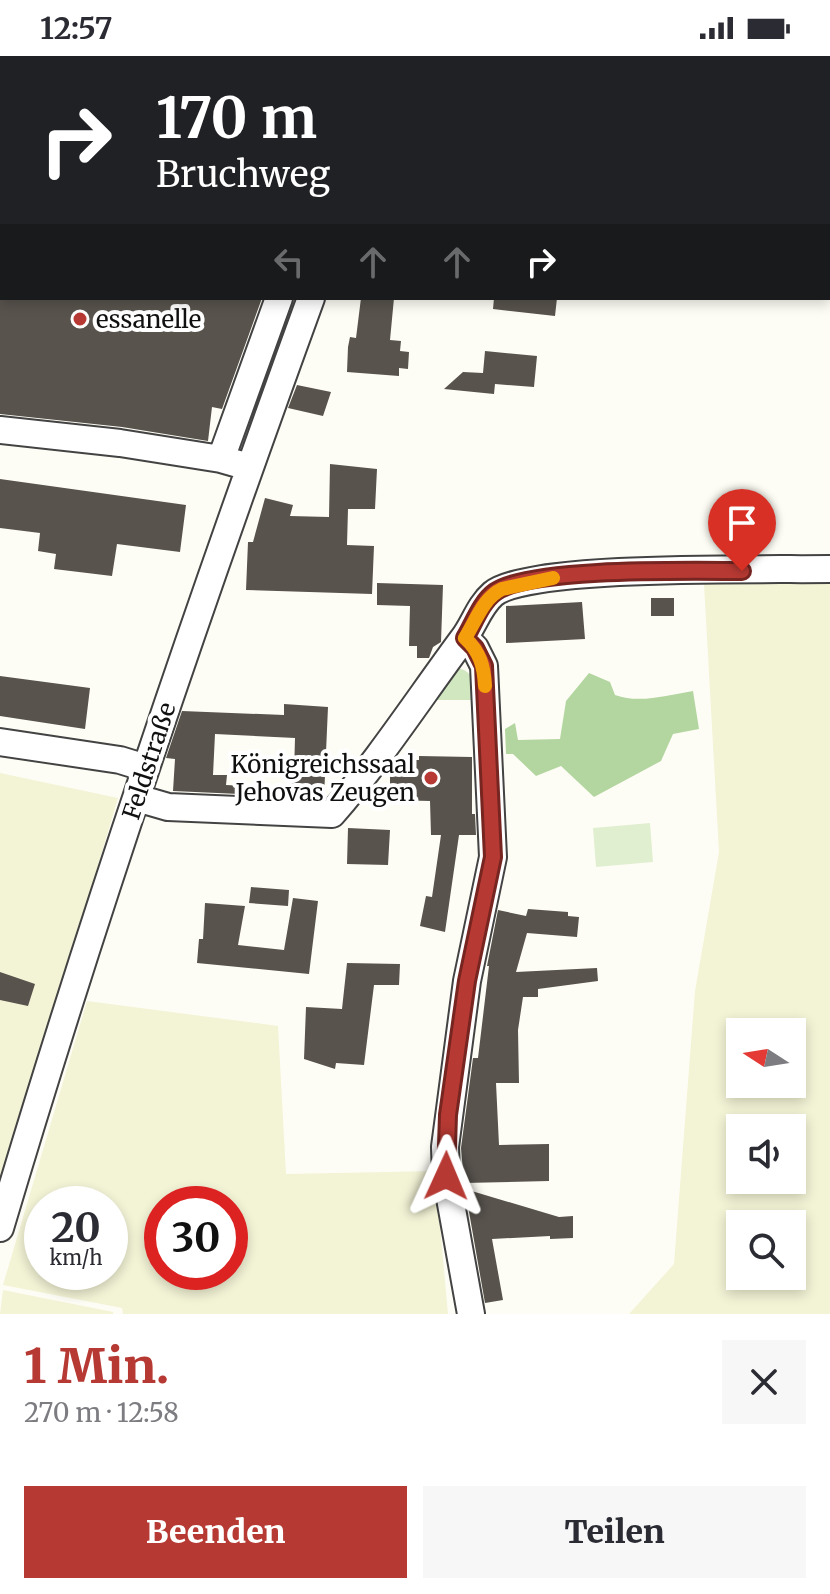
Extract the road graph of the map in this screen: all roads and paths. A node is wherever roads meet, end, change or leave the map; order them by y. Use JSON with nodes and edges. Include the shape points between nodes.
{"nodes":[{"id":1,"x":278,"y":300,"type":"edge"},
{"id":2,"x":310,"y":300,"type":"edge"},
{"id":3,"x":0,"y":430,"type":"edge"},
{"id":4,"x":221,"y":459,"type":"junction"},
{"id":5,"x":249,"y":467,"type":"junction"},
{"id":6,"x":830,"y":569,"type":"edge"},
{"id":7,"x":465,"y":638,"type":"junction"},
{"id":8,"x":0,"y":742,"type":"edge"},
{"id":9,"x":146,"y":768,"type":"junction"},
{"id":10,"x":137,"y":798,"type":"junction"},
{"id":11,"x":0,"y":1228,"type":"edge"},
{"id":12,"x":471,"y":1314,"type":"edge"}],
"edges":[{"from":1,"to":4,"type":"street"},
{"from":2,"to":5,"type":"street","name":"Feldstraße"},
{"from":3,"to":4,"type":"street"},
{"from":4,"to":5,"type":"street"},
{"from":5,"to":9,"type":"street","name":"Feldstraße"},
{"from":6,"to":7,"type":"street","via":[[601,573],[517,584],[486,601]]},
{"from":7,"to":10,"type":"street","via":[[332,814],[168,807]]},
{"from":7,"to":12,"type":"street","via":[[484,666],[494,835],[492,874],[467,981],[445,1147],[449,1201]]},
{"from":8,"to":9,"type":"street"},
{"from":9,"to":10,"type":"street","name":"Feldstraße"},
{"from":10,"to":11,"type":"street","name":"Feldstraße"}]}
